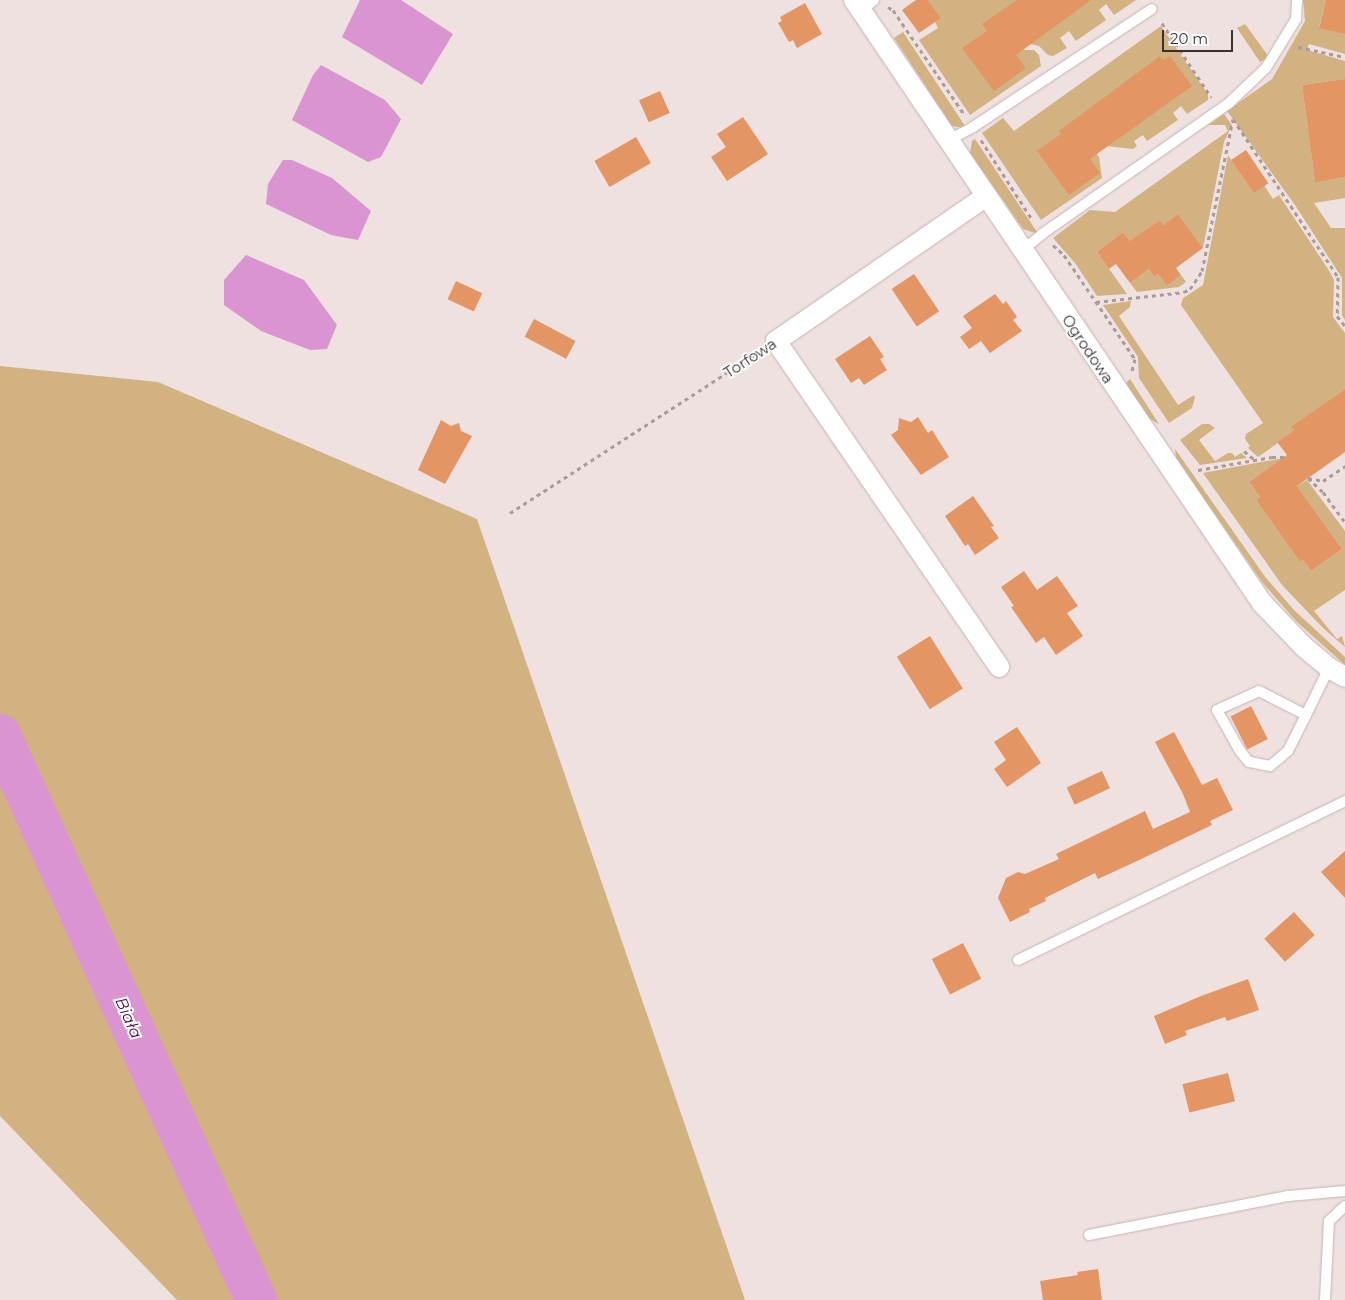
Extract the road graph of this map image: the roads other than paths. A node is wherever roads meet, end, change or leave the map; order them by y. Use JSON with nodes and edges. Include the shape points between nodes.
{"nodes":[{"id":1,"x":1297,"y":0,"type":"edge"},
{"id":2,"x":863,"y":4,"type":"edge"},
{"id":3,"x":1152,"y":9,"type":"road end"},
{"id":4,"x":948,"y":140,"type":"junction"},
{"id":5,"x":985,"y":197,"type":"junction"},
{"id":6,"x":1022,"y":251,"type":"junction"},
{"id":7,"x":999,"y":667,"type":"dead end"},
{"id":8,"x":1337,"y":672,"type":"edge"},
{"id":9,"x":1306,"y":715,"type":"junction"},
{"id":10,"x":1345,"y":801,"type":"edge"},
{"id":11,"x":1018,"y":960,"type":"dead end"},
{"id":12,"x":1345,"y":1191,"type":"edge"},
{"id":13,"x":1345,"y":1206,"type":"edge"},
{"id":14,"x":1089,"y":1235,"type":"dead end"},
{"id":15,"x":1324,"y":1300,"type":"edge"}],
"edges":[{"from":1,"to":6,"type":"lane","via":[[1296,19],[1266,68],[1220,110]]},
{"from":2,"to":4,"type":"street","name":"Ogrodowa"},
{"from":3,"to":4,"type":"lane","via":[[973,127]]},
{"from":4,"to":5,"type":"street","name":"Ogrodowa"},
{"from":5,"to":6,"type":"street","name":"Ogrodowa"},
{"from":5,"to":7,"type":"street","name":"Torfowa","via":[[776,341]]},
{"from":6,"to":8,"type":"street","name":"Ogrodowa","via":[[1262,603],[1303,646]]},
{"from":8,"to":9,"type":"lane"},
{"from":9,"to":9,"type":"lane","via":[[1288,751],[1270,766],[1249,762],[1217,710],[1259,691]]},
{"from":10,"to":11,"type":"lane"},
{"from":12,"to":14,"type":"lane","via":[[1288,1196]]},
{"from":13,"to":15,"type":"lane","via":[[1328,1221]]}]}
